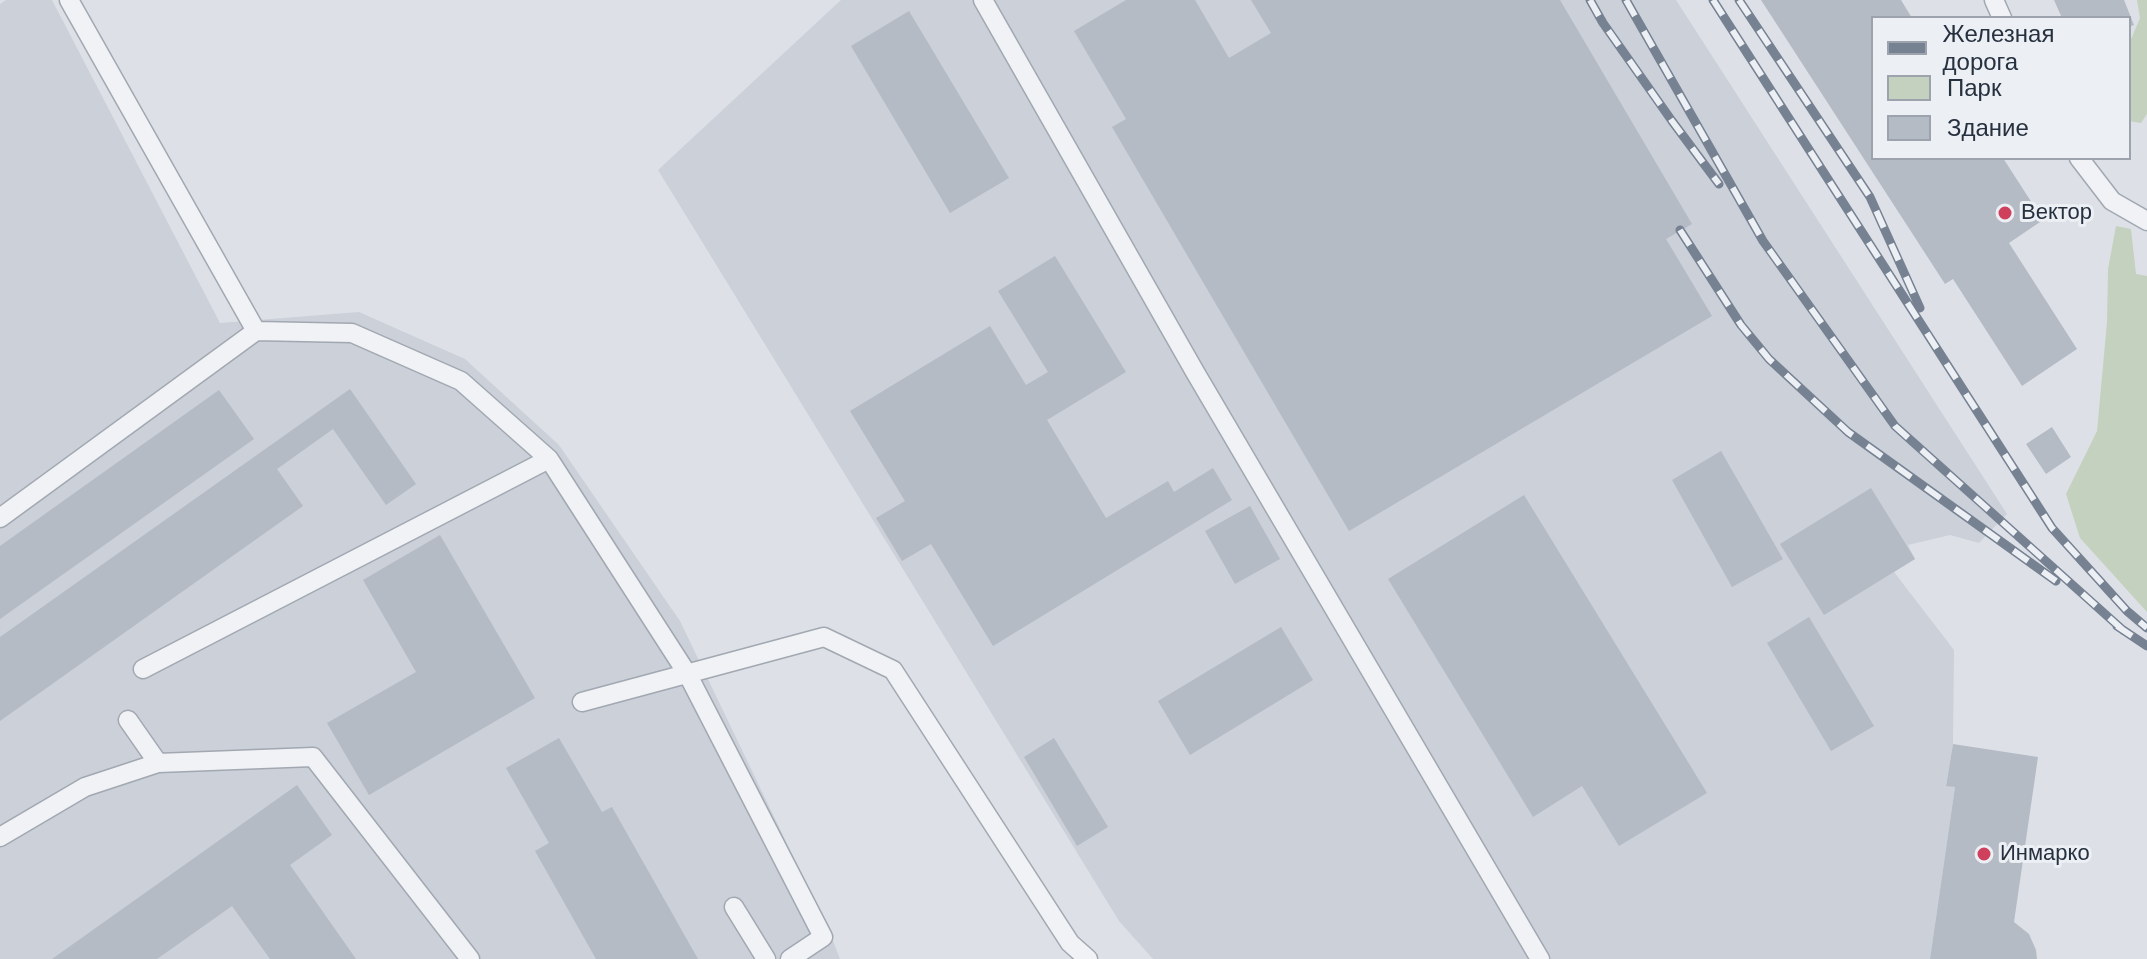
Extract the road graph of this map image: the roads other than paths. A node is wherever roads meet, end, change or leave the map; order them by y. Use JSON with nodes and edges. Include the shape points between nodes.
{"nodes":[{"id":1,"x":69,"y":0,"type":"edge"},
{"id":2,"x":983,"y":0,"type":"edge"},
{"id":3,"x":2081,"y":160,"type":"edge"},
{"id":4,"x":2147,"y":221,"type":"edge"},
{"id":5,"x":256,"y":331,"type":"junction"},
{"id":6,"x":549,"y":459,"type":"junction"},
{"id":7,"x":0,"y":518,"type":"edge"},
{"id":8,"x":143,"y":669,"type":"dead end"},
{"id":9,"x":688,"y":675,"type":"junction"},
{"id":10,"x":582,"y":702,"type":"dead end"},
{"id":11,"x":128,"y":720,"type":"dead end"},
{"id":12,"x":158,"y":763,"type":"junction"},
{"id":13,"x":0,"y":837,"type":"edge"},
{"id":14,"x":734,"y":907,"type":"dead end"},
{"id":15,"x":470,"y":959,"type":"edge"},
{"id":16,"x":766,"y":959,"type":"edge"},
{"id":17,"x":790,"y":959,"type":"edge"},
{"id":18,"x":1088,"y":959,"type":"edge"},
{"id":19,"x":1540,"y":959,"type":"edge"}],
"edges":[{"from":1,"to":5,"type":"lane"},
{"from":2,"to":19,"type":"lane"},
{"from":3,"to":4,"type":"lane","via":[[2112,201]]},
{"from":5,"to":6,"type":"lane","via":[[352,333],[461,381]]},
{"from":5,"to":7,"type":"lane"},
{"from":6,"to":8,"type":"lane"},
{"from":6,"to":9,"type":"lane"},
{"from":9,"to":10,"type":"lane"},
{"from":9,"to":17,"type":"lane","via":[[823,937]]},
{"from":9,"to":18,"type":"lane","via":[[824,637],[893,670],[1070,943]]},
{"from":11,"to":12,"type":"lane"},
{"from":12,"to":13,"type":"lane","via":[[85,787]]},
{"from":12,"to":15,"type":"lane","via":[[313,757]]},
{"from":14,"to":16,"type":"lane"}]}
